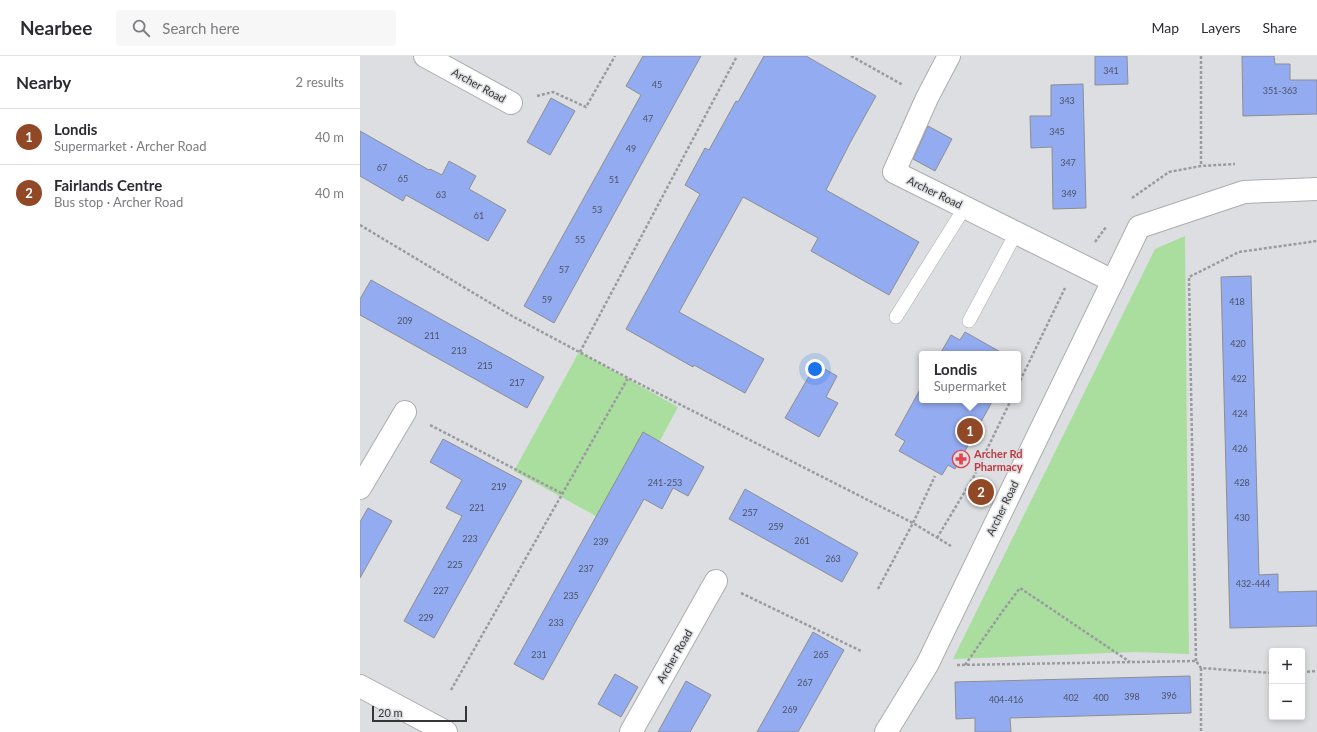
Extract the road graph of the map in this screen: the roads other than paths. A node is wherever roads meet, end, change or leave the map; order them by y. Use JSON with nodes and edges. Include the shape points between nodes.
{"nodes":[{"id":1,"x":425,"y":56,"type":"edge"},
{"id":2,"x":949,"y":56,"type":"edge"},
{"id":3,"x":511,"y":103,"type":"road end"},
{"id":4,"x":1317,"y":189,"type":"edge"},
{"id":5,"x":964,"y":207,"type":"junction"},
{"id":6,"x":1016,"y":233,"type":"junction"},
{"id":7,"x":1113,"y":281,"type":"junction"},
{"id":8,"x":896,"y":317,"type":"dead end"},
{"id":9,"x":969,"y":321,"type":"dead end"},
{"id":10,"x":405,"y":412,"type":"road end"},
{"id":11,"x":360,"y":488,"type":"edge"},
{"id":12,"x":716,"y":581,"type":"road end"},
{"id":13,"x":360,"y":686,"type":"edge"},
{"id":14,"x":446,"y":732,"type":"edge"},
{"id":15,"x":631,"y":732,"type":"edge"},
{"id":16,"x":886,"y":732,"type":"edge"}],
"edges":[{"from":1,"to":3,"type":"street","name":"Archer Road"},
{"from":2,"to":5,"type":"street","name":"Archer Road","via":[[894,172]]},
{"from":4,"to":7,"type":"street","name":"Archer Road","via":[[1244,192],[1139,227]]},
{"from":5,"to":6,"type":"street","name":"Archer Road"},
{"from":5,"to":8,"type":"lane"},
{"from":6,"to":7,"type":"street","name":"Archer Road"},
{"from":6,"to":9,"type":"lane"},
{"from":7,"to":16,"type":"street","name":"Archer Road","via":[[927,665]]},
{"from":10,"to":11,"type":"street"},
{"from":12,"to":15,"type":"street","name":"Archer Road"},
{"from":13,"to":14,"type":"street"}]}
